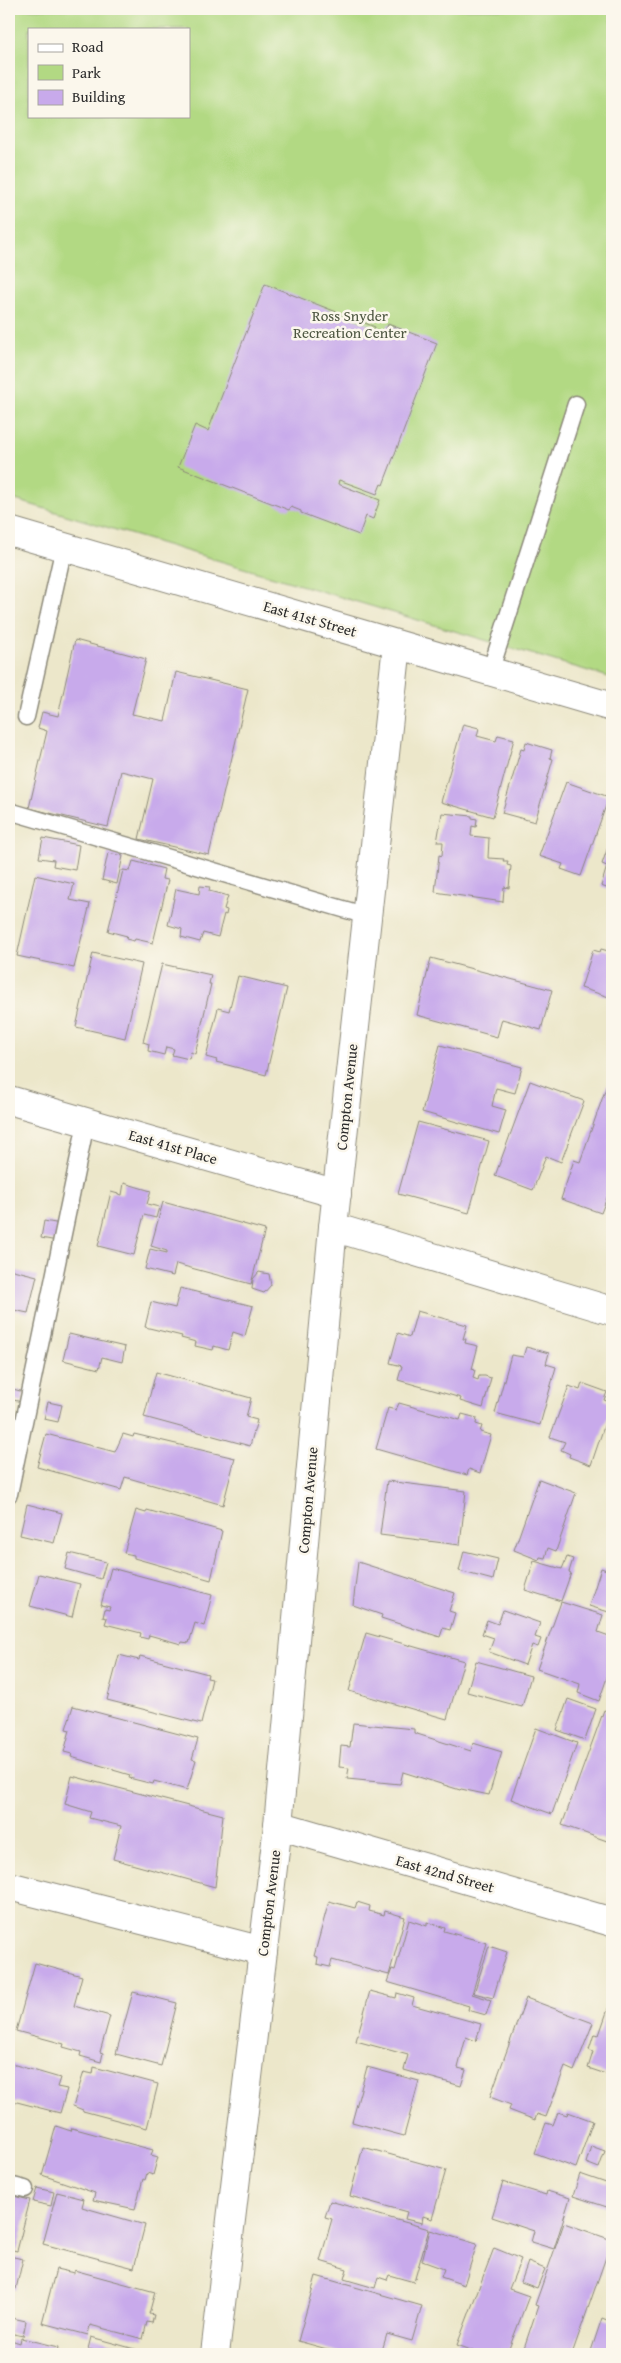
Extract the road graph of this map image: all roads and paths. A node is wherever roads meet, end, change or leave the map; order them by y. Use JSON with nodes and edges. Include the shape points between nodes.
{"nodes":[{"id":1,"x":576,"y":404,"type":"dead end"},
{"id":2,"x":9,"y":531,"type":"edge"},
{"id":3,"x":64,"y":547,"type":"junction"},
{"id":4,"x":397,"y":645,"type":"junction"},
{"id":5,"x":490,"y":672,"type":"junction"},
{"id":6,"x":612,"y":707,"type":"edge"},
{"id":7,"x":26,"y":716,"type":"dead end"},
{"id":8,"x":9,"y":811,"type":"edge"},
{"id":9,"x":367,"y":916,"type":"junction"},
{"id":10,"x":9,"y":1100,"type":"edge"},
{"id":11,"x":86,"y":1123,"type":"junction"},
{"id":12,"x":337,"y":1194,"type":"junction"},
{"id":13,"x":333,"y":1226,"type":"junction"},
{"id":14,"x":612,"y":1311,"type":"edge"},
{"id":15,"x":9,"y":1494,"type":"edge"},
{"id":16,"x":278,"y":1825,"type":"junction"},
{"id":17,"x":9,"y":1886,"type":"edge"},
{"id":18,"x":612,"y":1922,"type":"edge"},
{"id":19,"x":263,"y":1951,"type":"junction"},
{"id":20,"x":9,"y":2185,"type":"edge"},
{"id":21,"x":25,"y":2190,"type":"dead end"},
{"id":22,"x":215,"y":2354,"type":"edge"}],
"edges":[{"from":1,"to":5,"type":"lane"},
{"from":2,"to":3,"type":"street","name":"East 41st Street"},
{"from":3,"to":4,"type":"street","name":"East 41st Street"},
{"from":3,"to":7,"type":"lane"},
{"from":4,"to":5,"type":"street","name":"East 41st Street"},
{"from":4,"to":9,"type":"street","name":"Compton Avenue"},
{"from":5,"to":6,"type":"street","name":"East 41st Street"},
{"from":8,"to":9,"type":"lane"},
{"from":9,"to":12,"type":"street","name":"Compton Avenue"},
{"from":10,"to":11,"type":"street","name":"East 41st Place"},
{"from":11,"to":12,"type":"street","name":"East 41st Place"},
{"from":11,"to":15,"type":"lane"},
{"from":12,"to":13,"type":"street","name":"Compton Avenue"},
{"from":13,"to":14,"type":"street"},
{"from":13,"to":16,"type":"street","name":"Compton Avenue"},
{"from":16,"to":18,"type":"street","name":"East 42nd Street"},
{"from":16,"to":19,"type":"street","name":"Compton Avenue"},
{"from":17,"to":19,"type":"street"},
{"from":19,"to":22,"type":"street","name":"Compton Avenue"},
{"from":20,"to":21,"type":"lane"}]}
